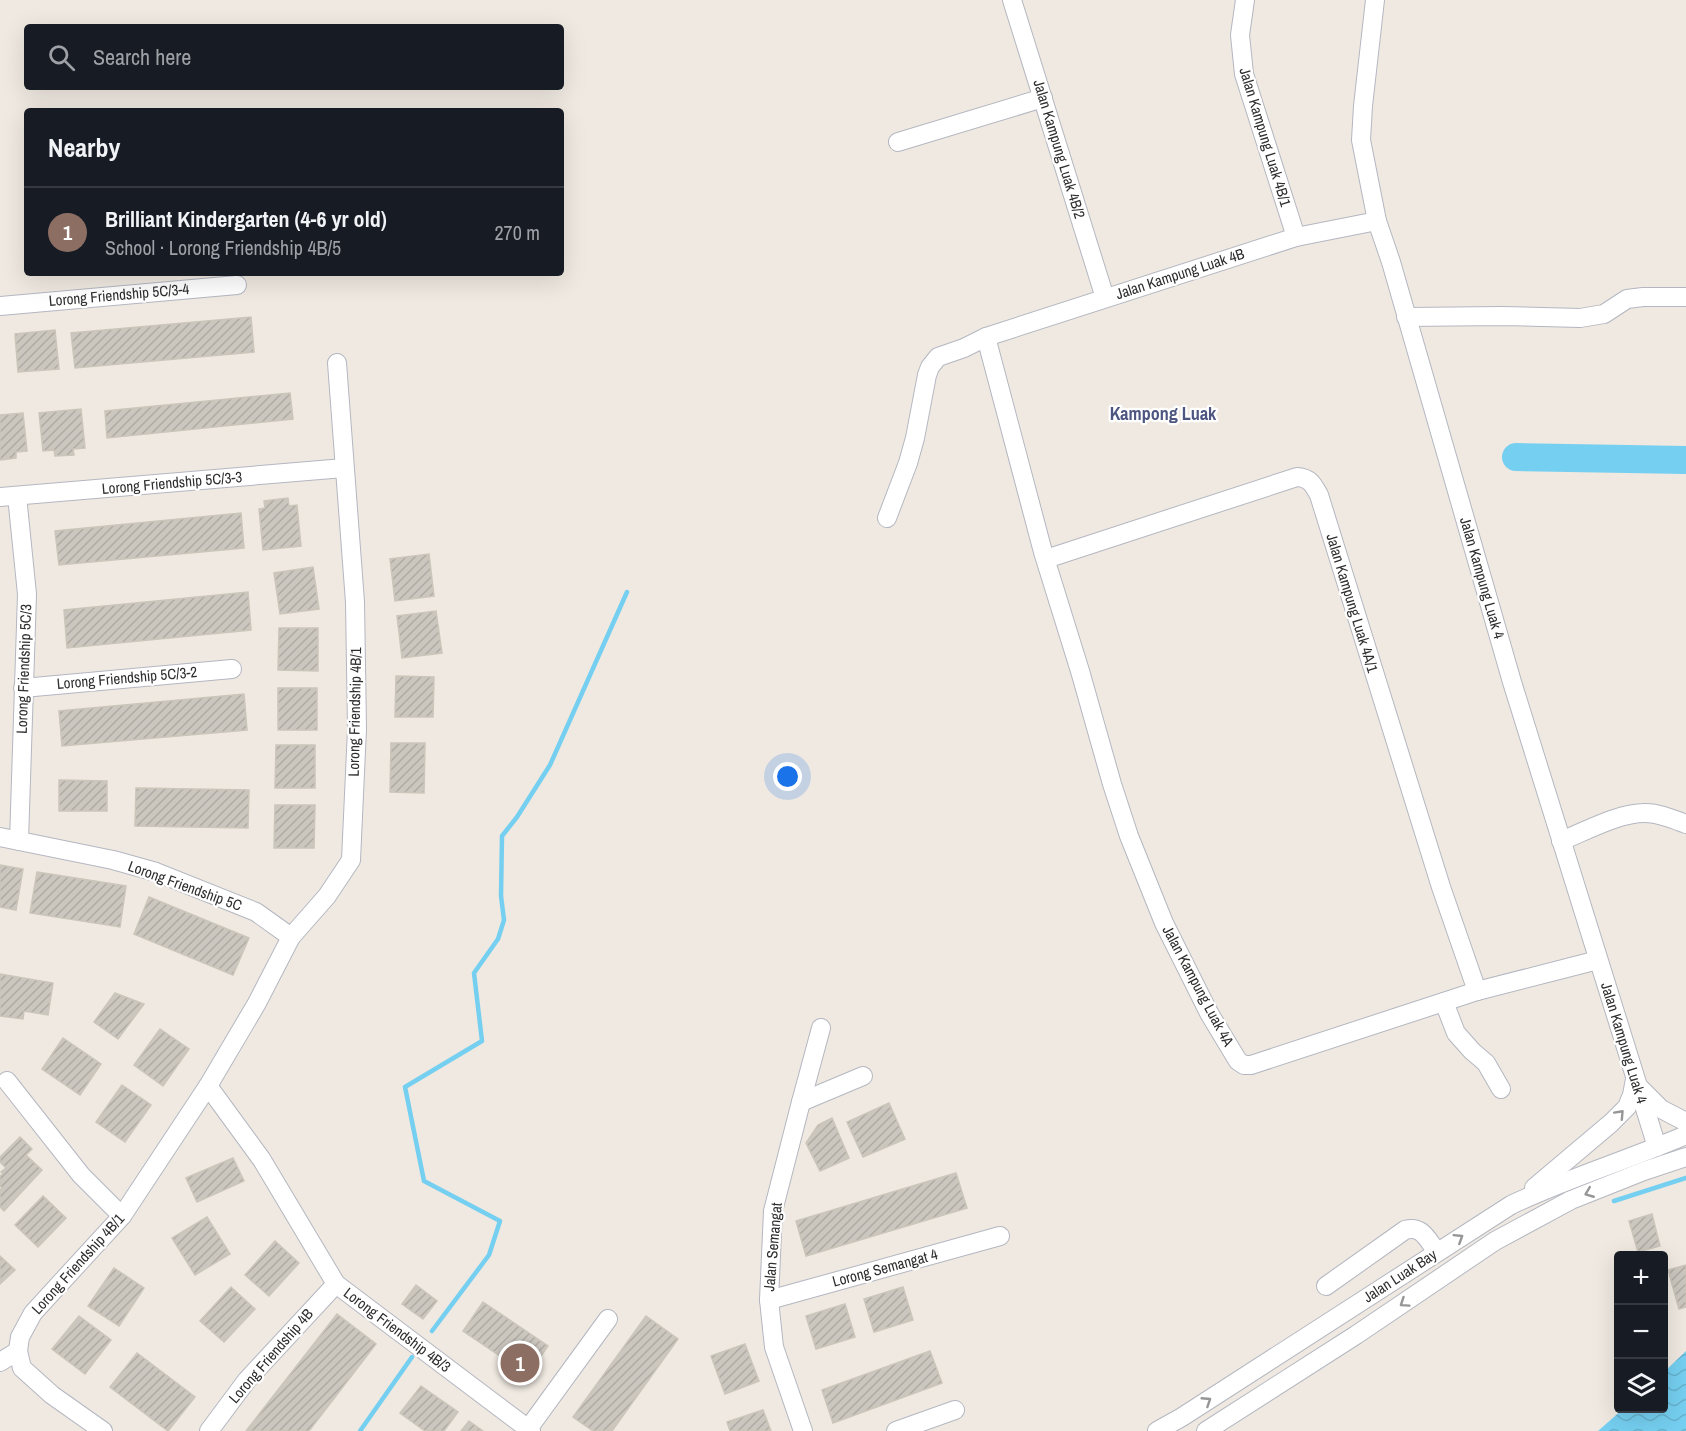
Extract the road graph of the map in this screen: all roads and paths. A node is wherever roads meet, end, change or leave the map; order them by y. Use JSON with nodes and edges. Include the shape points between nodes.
{"nodes":[{"id":1,"x":1012,"y":0,"type":"edge"},
{"id":2,"x":1245,"y":0,"type":"edge"},
{"id":3,"x":1374,"y":0,"type":"edge"},
{"id":4,"x":1043,"y":98,"type":"junction"},
{"id":5,"x":898,"y":142,"type":"dead end"},
{"id":6,"x":1377,"y":221,"type":"junction"},
{"id":7,"x":1296,"y":237,"type":"junction"},
{"id":8,"x":237,"y":285,"type":"dead end"},
{"id":9,"x":1686,"y":297,"type":"edge"},
{"id":10,"x":1105,"y":298,"type":"junction"},
{"id":11,"x":0,"y":306,"type":"edge"},
{"id":12,"x":1406,"y":317,"type":"junction"},
{"id":13,"x":986,"y":337,"type":"junction"},
{"id":14,"x":337,"y":363,"type":"dead end"},
{"id":15,"x":344,"y":468,"type":"junction"},
{"id":16,"x":8,"y":497,"type":"edge"},
{"id":17,"x":887,"y":518,"type":"dead end"},
{"id":18,"x":1043,"y":549,"type":"junction"},
{"id":19,"x":232,"y":669,"type":"dead end"},
{"id":20,"x":23,"y":688,"type":"junction"},
{"id":21,"x":1686,"y":824,"type":"edge"},
{"id":22,"x":0,"y":837,"type":"edge"},
{"id":23,"x":19,"y":841,"type":"junction"},
{"id":24,"x":1561,"y":842,"type":"junction"},
{"id":25,"x":291,"y":937,"type":"junction"},
{"id":26,"x":1598,"y":960,"type":"junction"},
{"id":27,"x":1477,"y":992,"type":"junction"},
{"id":28,"x":1444,"y":1002,"type":"junction"},
{"id":29,"x":821,"y":1028,"type":"dead end"},
{"id":30,"x":863,"y":1076,"type":"dead end"},
{"id":31,"x":7,"y":1081,"type":"dead end"},
{"id":32,"x":1637,"y":1082,"type":"junction"},
{"id":33,"x":208,"y":1086,"type":"junction"},
{"id":34,"x":1501,"y":1089,"type":"dead end"},
{"id":35,"x":801,"y":1102,"type":"junction"},
{"id":36,"x":1686,"y":1122,"type":"edge"},
{"id":37,"x":1686,"y":1135,"type":"edge"},
{"id":38,"x":1657,"y":1147,"type":"junction"},
{"id":39,"x":1682,"y":1158,"type":"edge"},
{"id":40,"x":1644,"y":1171,"type":"junction"},
{"id":41,"x":1511,"y":1205,"type":"junction"},
{"id":42,"x":122,"y":1216,"type":"junction"},
{"id":43,"x":1000,"y":1236,"type":"dead end"},
{"id":44,"x":1437,"y":1252,"type":"junction"},
{"id":45,"x":336,"y":1284,"type":"junction"},
{"id":46,"x":1326,"y":1286,"type":"dead end"},
{"id":47,"x":769,"y":1300,"type":"junction"},
{"id":48,"x":608,"y":1319,"type":"dead end"},
{"id":49,"x":18,"y":1351,"type":"junction"},
{"id":50,"x":0,"y":1362,"type":"edge"},
{"id":51,"x":955,"y":1410,"type":"dead end"},
{"id":52,"x":530,"y":1430,"type":"edge"},
{"id":53,"x":103,"y":1431,"type":"edge"},
{"id":54,"x":209,"y":1431,"type":"edge"},
{"id":55,"x":803,"y":1431,"type":"edge"},
{"id":56,"x":896,"y":1431,"type":"edge"},
{"id":57,"x":1157,"y":1431,"type":"edge"},
{"id":58,"x":1206,"y":1431,"type":"edge"}],
"edges":[{"from":1,"to":4,"type":"street","name":"Jalan Kampung Luak 4B/2"},
{"from":2,"to":7,"type":"street","name":"Jalan Kampung Luak 4B/1","via":[[1240,35],[1244,74]]},
{"from":3,"to":6,"type":"street","name":"Jalan Kampung Luak 4","via":[[1361,140]]},
{"from":4,"to":5,"type":"street"},
{"from":4,"to":10,"type":"street","name":"Jalan Kampung Luak 4B/2"},
{"from":6,"to":7,"type":"street","name":"Jalan Kampung Luak 4B"},
{"from":6,"to":12,"type":"street","name":"Jalan Kampung Luak 4"},
{"from":7,"to":10,"type":"street","name":"Jalan Kampung Luak 4B"},
{"from":8,"to":11,"type":"street","name":"Lorong Friendship 5C/3-4"},
{"from":9,"to":12,"type":"street","via":[[1627,299],[1604,314],[1580,318]]},
{"from":10,"to":13,"type":"street","name":"Jalan Kampung Luak 4B"},
{"from":12,"to":24,"type":"street","name":"Jalan Kampung Luak 4"},
{"from":13,"to":17,"type":"street","name":"Jalan Kampung Luak 4B","via":[[938,357],[930,367],[908,463]]},
{"from":13,"to":18,"type":"street","name":"Jalan Kampung Luak 4A"},
{"from":14,"to":15,"type":"street","name":"Lorong Friendship 4B/1"},
{"from":15,"to":16,"type":"street","name":"Lorong Friendship 5C/3-3"},
{"from":15,"to":25,"type":"street","name":"Lorong Friendship 4B/1","via":[[355,602],[357,729],[351,860],[327,896]]},
{"from":16,"to":20,"type":"street","name":"Lorong Friendship 5C/3","via":[[27,594]]},
{"from":18,"to":27,"type":"street","name":"Jalan Kampung Luak 4A/1","via":[[1297,477],[1311,481],[1319,495]]},
{"from":18,"to":28,"type":"street","name":"Jalan Kampung Luak 4A","via":[[1129,836],[1164,923],[1238,1061],[1251,1065]]},
{"from":19,"to":20,"type":"street","name":"Lorong Friendship 5C/3-2"},
{"from":20,"to":23,"type":"street","name":"Lorong Friendship 5C/3"},
{"from":21,"to":24,"type":"street","via":[[1666,816],[1628,814]]},
{"from":22,"to":23,"type":"street","name":"Lorong Friendship 5C"},
{"from":23,"to":25,"type":"street","name":"Lorong Friendship 5C","via":[[156,872],[256,912]]},
{"from":24,"to":26,"type":"street","name":"Jalan Kampung Luak 4"},
{"from":25,"to":33,"type":"street","name":"Lorong Friendship 4B/1","via":[[258,1003]]},
{"from":26,"to":27,"type":"street","name":"Jalan Kampung Luak 4A"},
{"from":26,"to":32,"type":"street","name":"Jalan Kampung Luak 4"},
{"from":27,"to":28,"type":"street","name":"Jalan Kampung Luak 4A"},
{"from":28,"to":34,"type":"street","via":[[1456,1033],[1486,1063]]},
{"from":29,"to":35,"type":"street","name":"Jalan Semangat"},
{"from":30,"to":35,"type":"street"},
{"from":31,"to":42,"type":"street","via":[[81,1175]]},
{"from":32,"to":36,"type":"street","via":[[1661,1108]]},
{"from":32,"to":38,"type":"street","name":"Jalan Kampung Luak 4"},
{"from":41,"to":32,"type":"street","one_way":true,"via":[[1611,1123],[1627,1107]]},
{"from":33,"to":42,"type":"street","name":"Lorong Friendship 4B/1"},
{"from":33,"to":45,"type":"street","name":"Lorong Friendship 4B/3","via":[[262,1160]]},
{"from":35,"to":47,"type":"street","name":"Jalan Semangat","via":[[774,1211]]},
{"from":37,"to":38,"type":"street","name":"Jalan Luak Bay"},
{"from":38,"to":39,"type":"street"},
{"from":38,"to":40,"type":"street"},
{"from":38,"to":41,"type":"street","name":"Jalan Luak Bay","via":[[1550,1186]]},
{"from":39,"to":40,"type":"street","name":"Jalan Luak Bay"},
{"from":40,"to":58,"type":"street","name":"Jalan Luak Bay","one_way":true,"via":[[1571,1200],[1496,1241]]},
{"from":44,"to":41,"type":"street","name":"Jalan Luak Bay","one_way":true},
{"from":42,"to":49,"type":"street","name":"Lorong Friendship 4B/1","via":[[33,1313],[20,1337]]},
{"from":43,"to":47,"type":"street","name":"Lorong Semangat 4"},
{"from":44,"to":46,"type":"street","via":[[1413,1227]]},
{"from":57,"to":44,"type":"street","name":"Jalan Luak Bay","one_way":true},
{"from":45,"to":52,"type":"street","name":"Lorong Friendship 4B/3"},
{"from":45,"to":54,"type":"street","name":"Lorong Friendship 4B","via":[[247,1380]]},
{"from":47,"to":55,"type":"street","name":"Jalan Semangat","via":[[774,1347]]},
{"from":48,"to":52,"type":"street"},
{"from":49,"to":50,"type":"street"},
{"from":49,"to":53,"type":"street","via":[[22,1368]]},
{"from":51,"to":56,"type":"street"}]}
